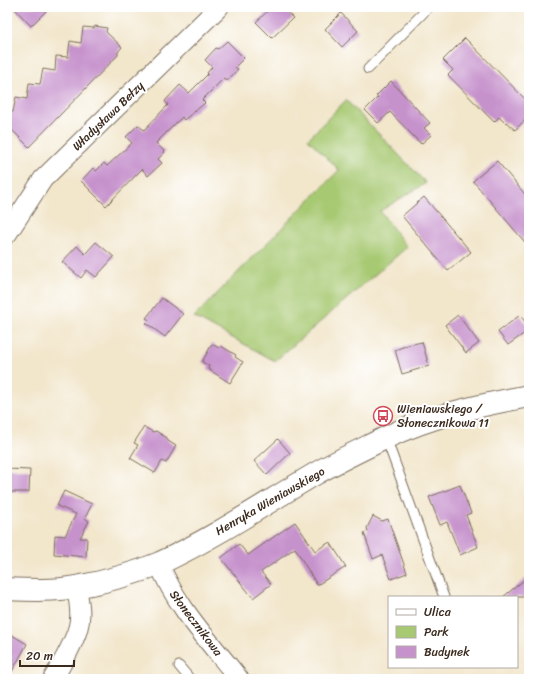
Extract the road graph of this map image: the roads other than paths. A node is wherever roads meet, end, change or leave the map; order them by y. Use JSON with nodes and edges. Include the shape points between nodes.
{"nodes":[{"id":1,"x":219,"y":7,"type":"edge"},
{"id":2,"x":430,"y":7,"type":"edge"},
{"id":3,"x":368,"y":69,"type":"dead end"},
{"id":4,"x":7,"y":234,"type":"edge"},
{"id":5,"x":529,"y":396,"type":"edge"},
{"id":6,"x":386,"y":438,"type":"junction"},
{"id":7,"x":159,"y":563,"type":"junction"},
{"id":8,"x":76,"y":587,"type":"junction"},
{"id":9,"x":7,"y":589,"type":"edge"},
{"id":10,"x":444,"y":596,"type":"edge"},
{"id":11,"x":179,"y":666,"type":"dead end"},
{"id":12,"x":53,"y":679,"type":"edge"},
{"id":13,"x":190,"y":679,"type":"edge"},
{"id":14,"x":239,"y":679,"type":"edge"}],
"edges":[{"from":1,"to":4,"type":"street","name":"Władysława Bełzy","via":[[43,179]]},
{"from":2,"to":3,"type":"lane"},
{"from":5,"to":6,"type":"street","name":"Henryka Wieniawskiego","via":[[484,404],[441,416]]},
{"from":6,"to":7,"type":"street","name":"Henryka Wieniawskiego","via":[[316,473],[248,515]]},
{"from":6,"to":10,"type":"lane"},
{"from":7,"to":8,"type":"street","name":"Henryka Wieniawskiego","via":[[117,578]]},
{"from":7,"to":14,"type":"street","name":"Słonecznikowa","via":[[166,582],[176,598]]},
{"from":8,"to":9,"type":"street","name":"Henryka Wieniawskiego"},
{"from":8,"to":12,"type":"street","via":[[79,602],[78,627]]},
{"from":11,"to":13,"type":"lane"}]}
